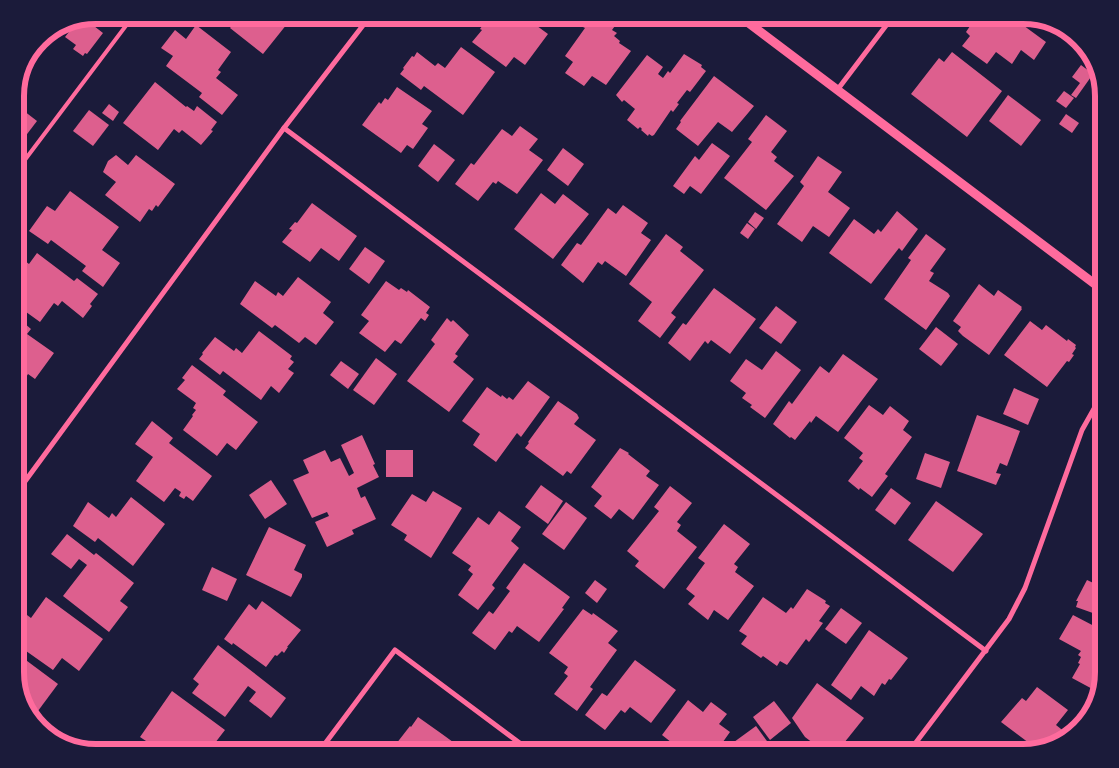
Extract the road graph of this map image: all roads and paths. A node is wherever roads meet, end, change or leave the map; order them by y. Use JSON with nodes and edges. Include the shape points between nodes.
{"nodes":[{"id":1,"x":127,"y":24,"type":"edge"},
{"id":2,"x":364,"y":24,"type":"edge"},
{"id":3,"x":750,"y":24,"type":"edge"},
{"id":4,"x":887,"y":24,"type":"edge"},
{"id":5,"x":838,"y":89,"type":"junction"},
{"id":6,"x":284,"y":128,"type":"junction"},
{"id":7,"x":24,"y":161,"type":"edge"},
{"id":8,"x":1095,"y":284,"type":"edge"},
{"id":9,"x":1095,"y":407,"type":"edge"},
{"id":10,"x":24,"y":483,"type":"edge"},
{"id":11,"x":986,"y":651,"type":"junction"},
{"id":12,"x":325,"y":744,"type":"edge"},
{"id":13,"x":521,"y":744,"type":"edge"},
{"id":14,"x":915,"y":744,"type":"edge"}],
"edges":[{"from":1,"to":7,"type":"lane"},
{"from":2,"to":6,"type":"street"},
{"from":3,"to":5,"type":"street"},
{"from":4,"to":5,"type":"street"},
{"from":5,"to":8,"type":"street"},
{"from":6,"to":10,"type":"street"},
{"from":6,"to":11,"type":"street"},
{"from":9,"to":11,"type":"street","via":[[1082,430],[1025,588],[1010,620]]},
{"from":11,"to":14,"type":"street"},
{"from":12,"to":13,"type":"street","via":[[395,650]]}]}
